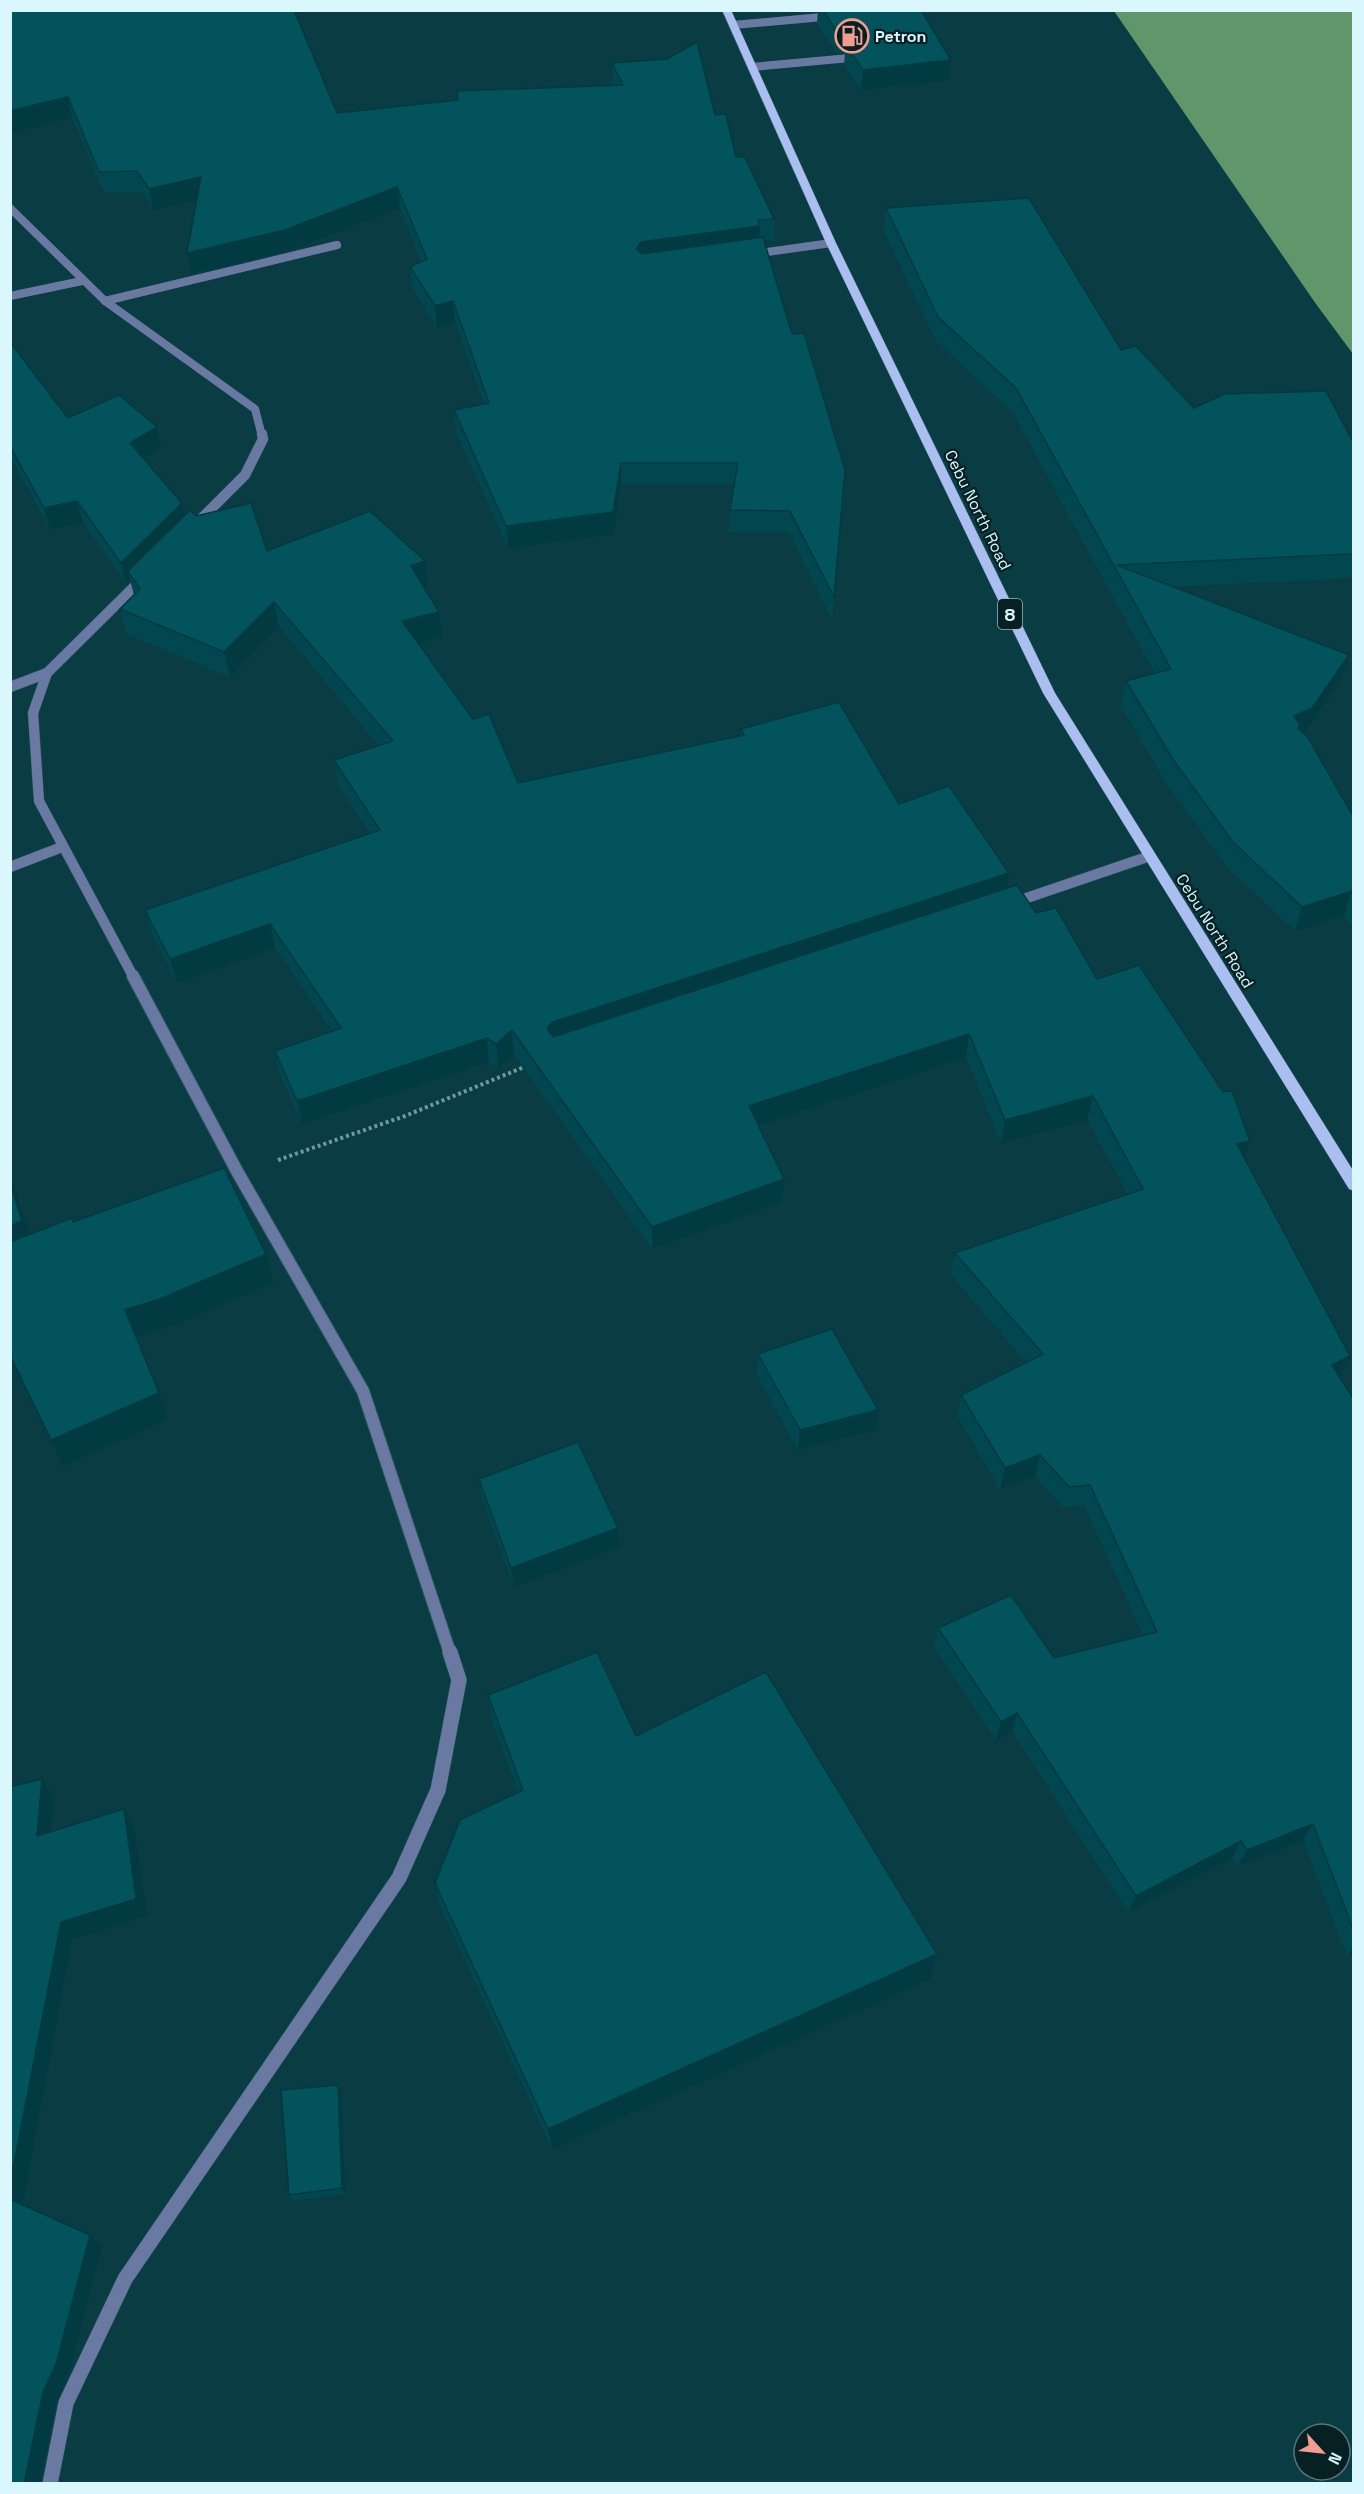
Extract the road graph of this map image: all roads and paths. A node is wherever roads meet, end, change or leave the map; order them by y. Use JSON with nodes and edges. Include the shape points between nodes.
{"nodes":[{"id":1,"x":726,"y":10,"type":"edge"},
{"id":2,"x":842,"y":15,"type":"edge"},
{"id":3,"x":733,"y":25,"type":"junction"},
{"id":4,"x":857,"y":47,"type":"edge"},
{"id":5,"x":752,"y":67,"type":"junction"},
{"id":6,"x":10,"y":208,"type":"edge"},
{"id":7,"x":831,"y":243,"type":"junction"},
{"id":8,"x":337,"y":245,"type":"dead end"},
{"id":9,"x":740,"y":255,"type":"edge"},
{"id":10,"x":82,"y":281,"type":"junction"},
{"id":11,"x":10,"y":296,"type":"edge"},
{"id":12,"x":105,"y":302,"type":"junction"},
{"id":13,"x":188,"y":533,"type":"edge"},
{"id":14,"x":154,"y":566,"type":"edge"},
{"id":15,"x":47,"y":673,"type":"junction"},
{"id":16,"x":10,"y":687,"type":"edge"},
{"id":17,"x":62,"y":847,"type":"junction"},
{"id":18,"x":1149,"y":856,"type":"junction"},
{"id":19,"x":10,"y":867,"type":"edge"},
{"id":20,"x":1003,"y":906,"type":"edge"},
{"id":21,"x":538,"y":1061,"type":"edge"},
{"id":22,"x":232,"y":1175,"type":"junction"},
{"id":23,"x":1353,"y":1185,"type":"edge"},
{"id":24,"x":50,"y":2484,"type":"edge"}],
"edges":[{"from":1,"to":3,"type":"main road","name":"Cebu North Road","number":"8"},
{"from":2,"to":3,"type":"street"},
{"from":3,"to":5,"type":"main road","name":"Cebu North Road","number":"8"},
{"from":4,"to":5,"type":"street","via":[[861,57]]},
{"from":5,"to":7,"type":"main road","name":"Cebu North Road","number":"8"},
{"from":6,"to":10,"type":"street"},
{"from":7,"to":9,"type":"street"},
{"from":7,"to":18,"type":"main road","name":"Cebu North Road","number":"8","via":[[1049,693]]},
{"from":8,"to":12,"type":"street"},
{"from":10,"to":11,"type":"street"},
{"from":10,"to":12,"type":"street"},
{"from":12,"to":13,"type":"street","via":[[255,409],[263,439],[245,475]]},
{"from":14,"to":15,"type":"street"},
{"from":15,"to":16,"type":"street"},
{"from":15,"to":17,"type":"street","via":[[33,712],[34,768],[39,801]]},
{"from":17,"to":19,"type":"street"},
{"from":17,"to":22,"type":"street"},
{"from":18,"to":20,"type":"street"},
{"from":18,"to":23,"type":"main road","name":"Cebu North Road","number":"8"},
{"from":21,"to":22,"type":"path","via":[[360,1134]]},
{"from":22,"to":24,"type":"street","via":[[363,1391],[459,1680],[438,1790],[399,1878],[125,2279],[66,2403]]}]}
